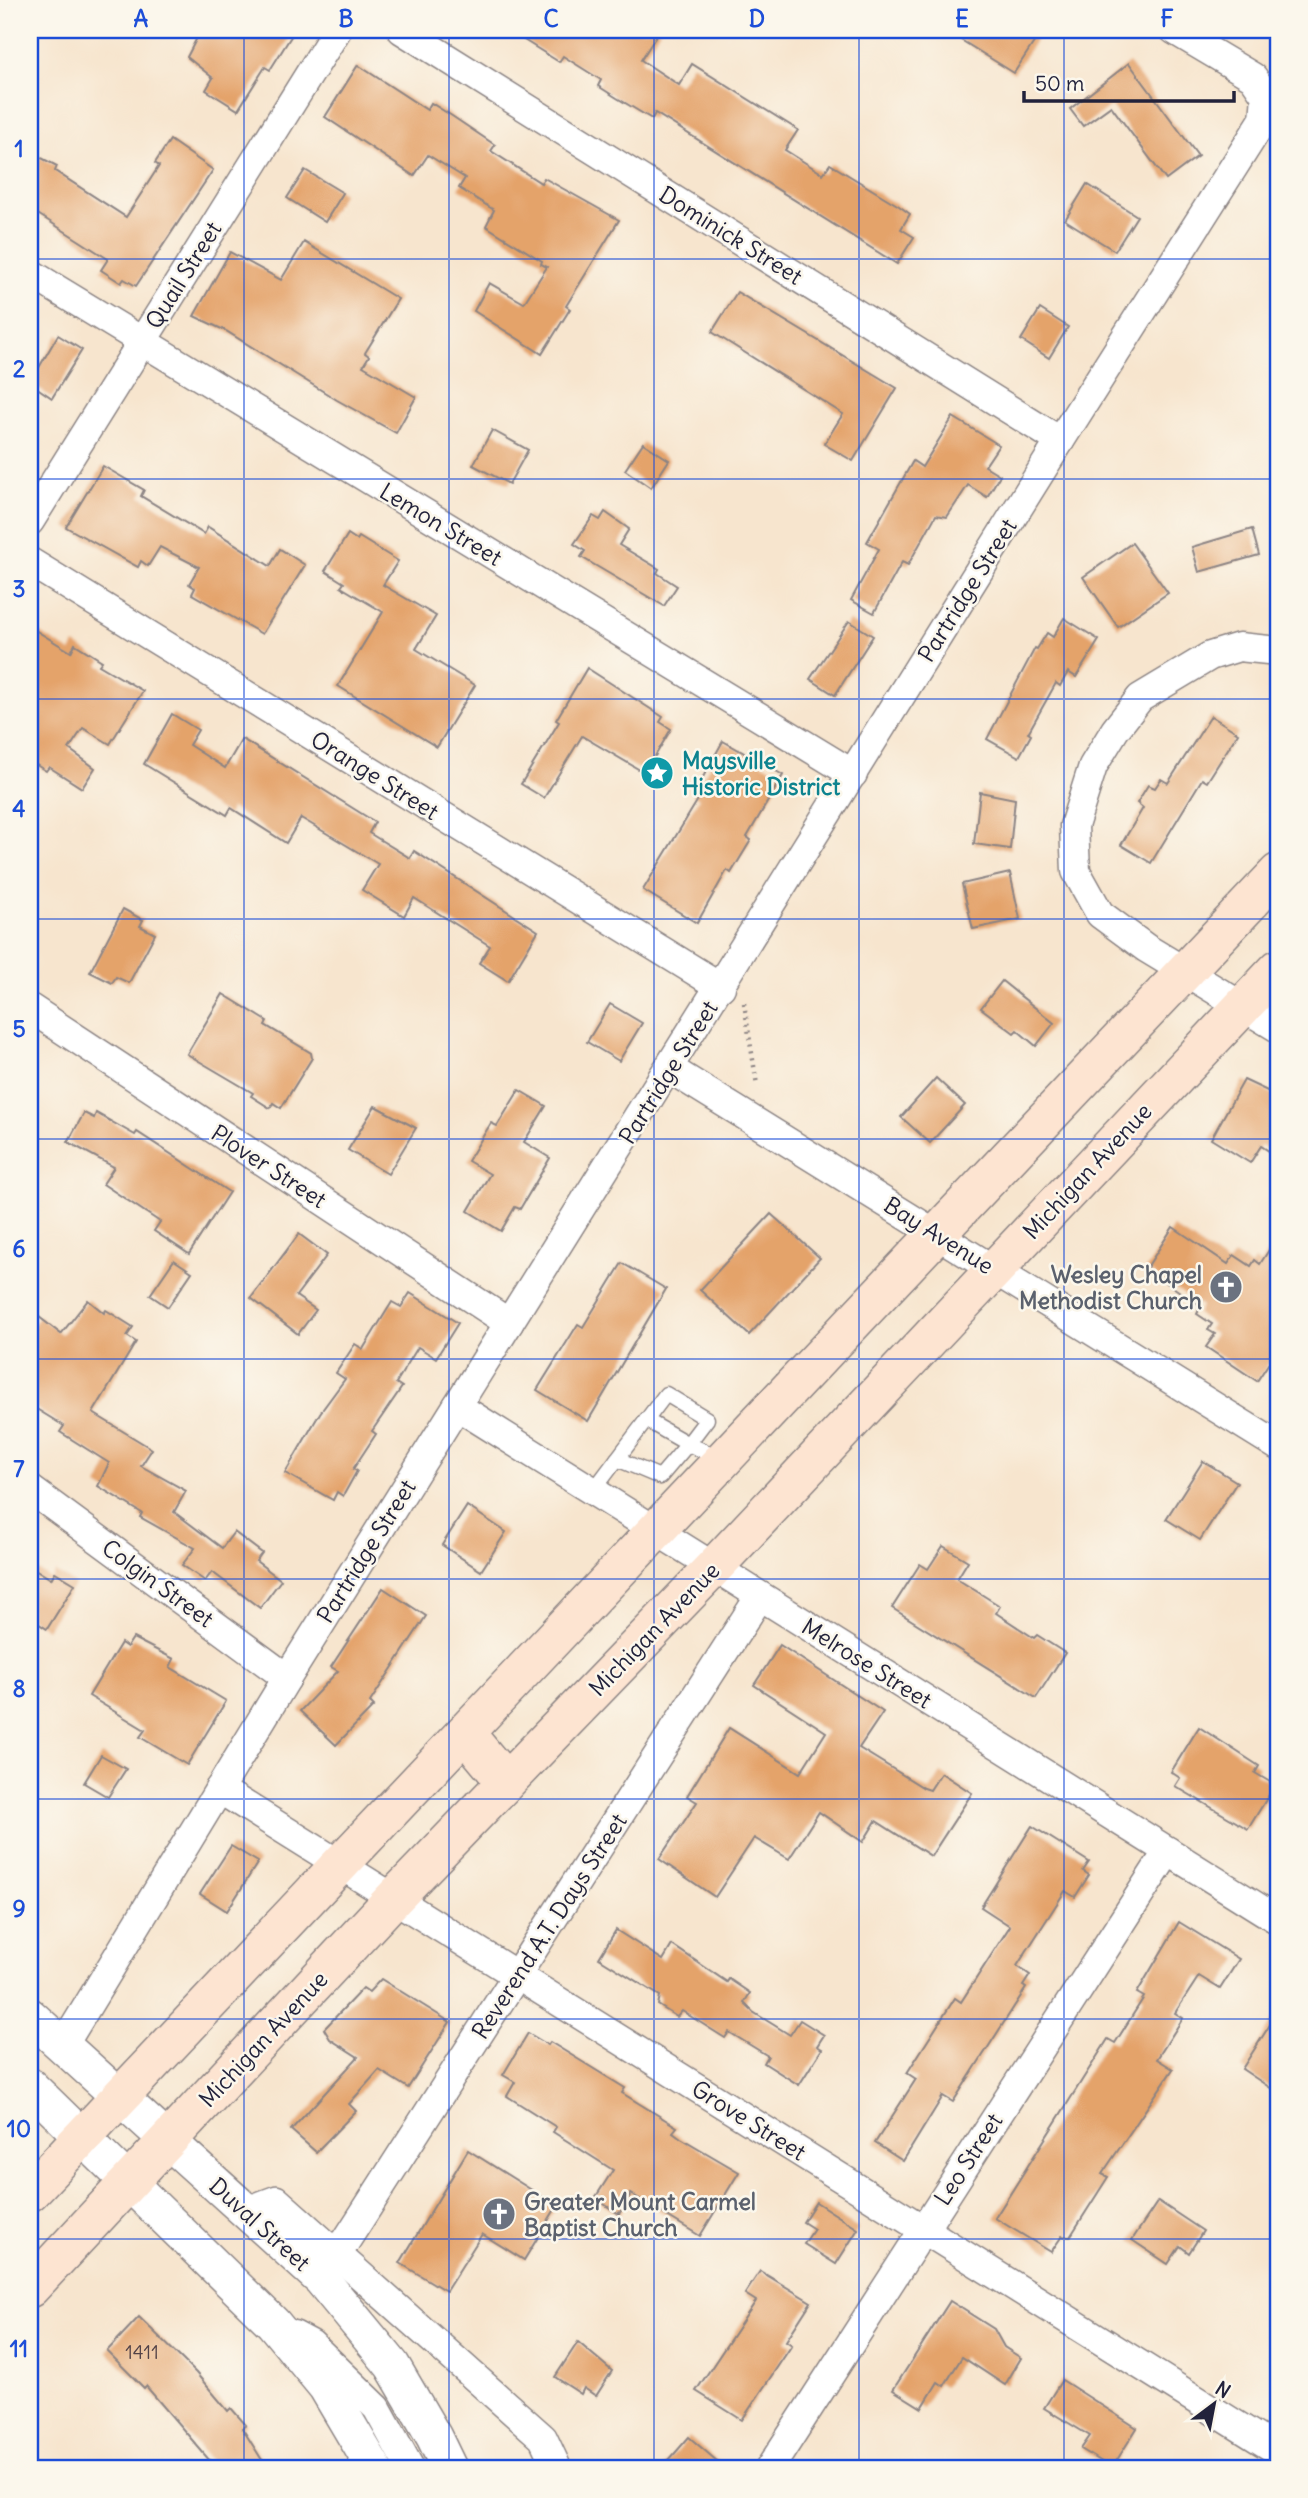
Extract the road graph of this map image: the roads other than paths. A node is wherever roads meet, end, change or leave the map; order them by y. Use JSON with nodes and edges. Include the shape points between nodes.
{"nodes":[{"id":1,"x":337,"y":30,"type":"edge"},
{"id":2,"x":402,"y":30,"type":"edge"},
{"id":3,"x":1174,"y":30,"type":"edge"},
{"id":4,"x":30,"y":273,"type":"edge"},
{"id":5,"x":142,"y":341,"type":"junction"},
{"id":6,"x":1060,"y":441,"type":"junction"},
{"id":7,"x":30,"y":521,"type":"edge"},
{"id":8,"x":30,"y":562,"type":"edge"},
{"id":9,"x":1278,"y":651,"type":"edge"},
{"id":10,"x":853,"y":774,"type":"junction"},
{"id":11,"x":1278,"y":873,"type":"edge"},
{"id":12,"x":1278,"y":969,"type":"edge"},
{"id":13,"x":1185,"y":972,"type":"junction"},
{"id":14,"x":732,"y":991,"type":"junction"},
{"id":15,"x":1242,"y":1007,"type":"junction"},
{"id":16,"x":30,"y":1008,"type":"edge"},
{"id":17,"x":1278,"y":1028,"type":"edge"},
{"id":18,"x":670,"y":1069,"type":"junction"},
{"id":19,"x":938,"y":1234,"type":"junction"},
{"id":20,"x":995,"y":1269,"type":"junction"},
{"id":21,"x":509,"y":1323,"type":"junction"},
{"id":22,"x":457,"y":1406,"type":"junction"},
{"id":23,"x":646,"y":1420,"type":"junction"},
{"id":24,"x":688,"y":1444,"type":"junction"},
{"id":25,"x":1278,"y":1446,"type":"edge"},
{"id":26,"x":617,"y":1459,"type":"junction"},
{"id":27,"x":724,"y":1460,"type":"junction"},
{"id":28,"x":30,"y":1489,"type":"edge"},
{"id":29,"x":593,"y":1491,"type":"junction"},
{"id":30,"x":658,"y":1532,"type":"junction"},
{"id":31,"x":714,"y":1567,"type":"junction"},
{"id":32,"x":760,"y":1596,"type":"junction"},
{"id":33,"x":287,"y":1678,"type":"junction"},
{"id":34,"x":465,"y":1733,"type":"junction"},
{"id":35,"x":506,"y":1782,"type":"junction"},
{"id":36,"x":219,"y":1789,"type":"junction"},
{"id":37,"x":1168,"y":1851,"type":"junction"},
{"id":38,"x":340,"y":1865,"type":"junction"},
{"id":39,"x":393,"y":1899,"type":"junction"},
{"id":40,"x":1278,"y":1920,"type":"edge"},
{"id":41,"x":516,"y":1976,"type":"junction"},
{"id":42,"x":30,"y":2016,"type":"edge"},
{"id":43,"x":63,"y":2046,"type":"junction"},
{"id":44,"x":30,"y":2086,"type":"edge"},
{"id":45,"x":120,"y":2097,"type":"junction"},
{"id":46,"x":82,"y":2137,"type":"junction"},
{"id":47,"x":168,"y":2141,"type":"junction"},
{"id":48,"x":129,"y":2184,"type":"junction"},
{"id":49,"x":30,"y":2192,"type":"edge"},
{"id":50,"x":246,"y":2211,"type":"junction"},
{"id":51,"x":923,"y":2228,"type":"junction"},
{"id":52,"x":337,"y":2255,"type":"junction"},
{"id":53,"x":30,"y":2288,"type":"edge"},
{"id":54,"x":273,"y":2323,"type":"junction"},
{"id":55,"x":1278,"y":2451,"type":"edge"},
{"id":56,"x":374,"y":2468,"type":"edge"},
{"id":57,"x":410,"y":2468,"type":"edge"},
{"id":58,"x":449,"y":2468,"type":"edge"},
{"id":59,"x":558,"y":2468,"type":"edge"},
{"id":60,"x":770,"y":2468,"type":"edge"}],
"edges":[{"from":1,"to":5,"type":"street","name":"Quail Street"},
{"from":2,"to":6,"type":"street","name":"Dominick Street"},
{"from":3,"to":6,"type":"street","name":"Partridge Street","via":[[1253,77],[1266,96],[1264,120]]},
{"from":4,"to":5,"type":"street","name":"Lemon Street"},
{"from":5,"to":7,"type":"street","name":"Quail Street"},
{"from":5,"to":10,"type":"street","name":"Lemon Street"},
{"from":6,"to":10,"type":"street","name":"Partridge Street"},
{"from":8,"to":14,"type":"street","name":"Orange Street"},
{"from":9,"to":13,"type":"street","via":[[1239,647],[1210,656],[1140,698],[1093,766],[1074,825],[1076,871],[1100,914]]},
{"from":10,"to":14,"type":"street","name":"Partridge Street"},
{"from":11,"to":13,"type":"main road"},
{"from":12,"to":15,"type":"main road","name":"Michigan Avenue"},
{"from":13,"to":15,"type":"street"},
{"from":13,"to":19,"type":"main road"},
{"from":14,"to":18,"type":"street","name":"Partridge Street"},
{"from":15,"to":17,"type":"street"},
{"from":15,"to":20,"type":"main road","name":"Michigan Avenue"},
{"from":16,"to":21,"type":"street","name":"Plover Street"},
{"from":18,"to":19,"type":"street","name":"Bay Avenue"},
{"from":18,"to":21,"type":"street","name":"Partridge Street"},
{"from":19,"to":20,"type":"street","name":"Bay Avenue"},
{"from":19,"to":27,"type":"main road"},
{"from":20,"to":25,"type":"street","name":"Bay Avenue"},
{"from":20,"to":31,"type":"main road","name":"Michigan Avenue"},
{"from":21,"to":22,"type":"street","name":"Partridge Street"},
{"from":22,"to":29,"type":"street","name":"Melrose Street"},
{"from":22,"to":33,"type":"street","name":"Partridge Street"},
{"from":23,"to":24,"type":"lane"},
{"from":23,"to":24,"type":"lane","via":[[666,1394],[707,1419]]},
{"from":23,"to":26,"type":"lane"},
{"from":24,"to":26,"type":"lane","via":[[660,1477]]},
{"from":24,"to":27,"type":"lane"},
{"from":26,"to":29,"type":"lane"},
{"from":27,"to":30,"type":"main road"},
{"from":28,"to":33,"type":"street","name":"Colgin Street"},
{"from":29,"to":30,"type":"street","name":"Melrose Street"},
{"from":30,"to":31,"type":"street","name":"Melrose Street"},
{"from":30,"to":34,"type":"main road"},
{"from":31,"to":32,"type":"street","name":"Melrose Street"},
{"from":31,"to":35,"type":"main road","name":"Michigan Avenue"},
{"from":32,"to":37,"type":"street","name":"Melrose Street"},
{"from":32,"to":41,"type":"street","name":"Reverend A.T. Days Street"},
{"from":33,"to":36,"type":"street","name":"Partridge Street"},
{"from":34,"to":35,"type":"main road"},
{"from":34,"to":38,"type":"main road"},
{"from":35,"to":39,"type":"main road","name":"Michigan Avenue"},
{"from":36,"to":38,"type":"street","name":"Grove Street"},
{"from":36,"to":43,"type":"street","name":"Partridge Street"},
{"from":37,"to":40,"type":"street","name":"Melrose Street"},
{"from":37,"to":51,"type":"street","name":"Leo Street"},
{"from":38,"to":39,"type":"street","name":"Grove Street"},
{"from":38,"to":45,"type":"main road"},
{"from":39,"to":41,"type":"street","name":"Grove Street"},
{"from":39,"to":47,"type":"main road","name":"Michigan Avenue"},
{"from":41,"to":51,"type":"street","name":"Grove Street"},
{"from":41,"to":52,"type":"street","name":"Reverend A.T. Days Street"},
{"from":42,"to":43,"type":"street","name":"Duval Street"},
{"from":43,"to":45,"type":"street","name":"Duval Street"},
{"from":44,"to":46,"type":"street"},
{"from":45,"to":46,"type":"main road"},
{"from":45,"to":47,"type":"street","name":"Duval Street"},
{"from":46,"to":48,"type":"street"},
{"from":46,"to":49,"type":"main road"},
{"from":47,"to":48,"type":"main road","name":"Michigan Avenue"},
{"from":47,"to":50,"type":"street","name":"Duval Street"},
{"from":48,"to":53,"type":"main road","name":"Michigan Avenue"},
{"from":48,"to":54,"type":"street"},
{"from":50,"to":52,"type":"street","via":[[276,2200]]},
{"from":50,"to":58,"type":"street","name":"Duval Street","via":[[321,2279],[392,2365]]},
{"from":51,"to":55,"type":"street","name":"Grove Street"},
{"from":51,"to":60,"type":"street","name":"Leo Street"},
{"from":52,"to":59,"type":"street","via":[[542,2438]]},
{"from":54,"to":56,"type":"street","via":[[326,2387]]},
{"from":54,"to":57,"type":"street","via":[[311,2344],[377,2408]]}]}
